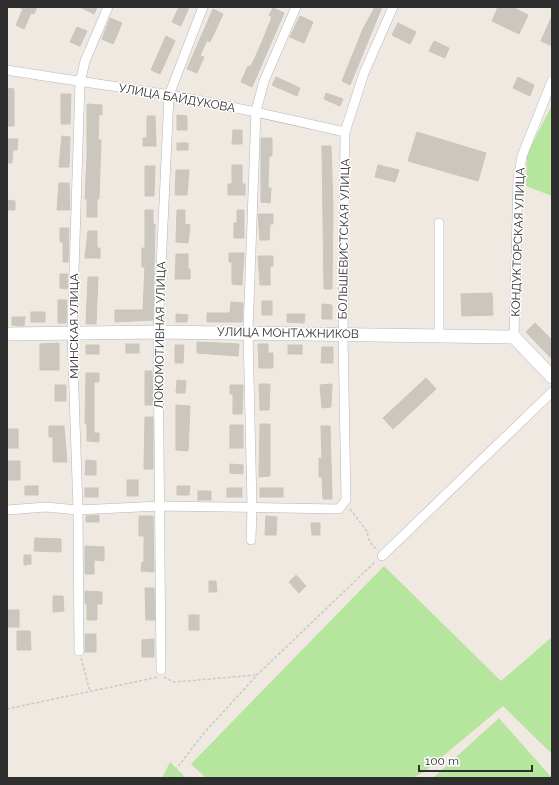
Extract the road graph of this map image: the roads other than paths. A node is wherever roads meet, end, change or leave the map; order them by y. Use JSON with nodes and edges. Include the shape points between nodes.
{"nodes":[{"id":1,"x":108,"y":7,"type":"edge"},
{"id":2,"x":203,"y":7,"type":"edge"},
{"id":3,"x":296,"y":7,"type":"edge"},
{"id":4,"x":393,"y":7,"type":"edge"},
{"id":5,"x":7,"y":70,"type":"edge"},
{"id":6,"x":552,"y":81,"type":"edge"},
{"id":7,"x":80,"y":83,"type":"junction"},
{"id":8,"x":169,"y":95,"type":"junction"},
{"id":9,"x":256,"y":112,"type":"junction"},
{"id":10,"x":345,"y":132,"type":"junction"},
{"id":11,"x":439,"y":223,"type":"dead end"},
{"id":12,"x":158,"y":332,"type":"junction"},
{"id":13,"x":248,"y":332,"type":"junction"},
{"id":14,"x":7,"y":334,"type":"edge"},
{"id":15,"x":72,"y":334,"type":"junction"},
{"id":16,"x":343,"y":335,"type":"junction"},
{"id":17,"x":439,"y":335,"type":"junction"},
{"id":18,"x":514,"y":337,"type":"junction"},
{"id":19,"x":552,"y":377,"type":"edge"},
{"id":20,"x":552,"y":392,"type":"edge"},
{"id":21,"x":160,"y":506,"type":"junction"},
{"id":22,"x":252,"y":507,"type":"junction"},
{"id":23,"x":7,"y":510,"type":"edge"},
{"id":24,"x":78,"y":510,"type":"junction"},
{"id":25,"x":251,"y":540,"type":"dead end"},
{"id":26,"x":382,"y":556,"type":"road end"},
{"id":27,"x":79,"y":651,"type":"road end"},
{"id":28,"x":162,"y":673,"type":"road end"}],
"edges":[{"from":1,"to":7,"type":"street","name":"МИНСКАЯ УЛИЦА","via":[[85,61]]},
{"from":2,"to":8,"type":"street","name":"ЛОКОМОТИВНАЯ УЛИЦА"},
{"from":3,"to":9,"type":"street","via":[[264,81]]},
{"from":4,"to":10,"type":"street","name":"БОЛЬШЕВИСТСКАЯ УЛИЦА","via":[[364,73]]},
{"from":5,"to":7,"type":"street","name":"УЛИЦА БАЙДУКОВА"},
{"from":6,"to":18,"type":"street","name":"КОНДУКТОРСКАЯ УЛИЦА","via":[[522,156],[518,179]]},
{"from":7,"to":8,"type":"street","name":"УЛИЦА БАЙДУКОВА"},
{"from":7,"to":15,"type":"street","name":"МИНСКАЯ УЛИЦА"},
{"from":8,"to":9,"type":"street","name":"УЛИЦА БАЙДУКОВА"},
{"from":8,"to":12,"type":"street","name":"ЛОКОМОТИВНАЯ УЛИЦА"},
{"from":9,"to":10,"type":"street","name":"УЛИЦА БАЙДУКОВА"},
{"from":9,"to":13,"type":"street"},
{"from":10,"to":16,"type":"street","name":"БОЛЬШЕВИСТСКАЯ УЛИЦА"},
{"from":11,"to":17,"type":"street"},
{"from":12,"to":13,"type":"street","name":"УЛИЦА МОНТАЖНИКОВ"},
{"from":12,"to":15,"type":"street","name":"УЛИЦА МОНТАЖНИКОВ"},
{"from":12,"to":21,"type":"street","name":"ЛОКОМОТИВНАЯ УЛИЦА"},
{"from":13,"to":16,"type":"street","name":"УЛИЦА МОНТАЖНИКОВ"},
{"from":13,"to":22,"type":"street"},
{"from":14,"to":15,"type":"street","name":"УЛИЦА МОНТАЖНИКОВ"},
{"from":15,"to":24,"type":"street","name":"МИНСКАЯ УЛИЦА"},
{"from":16,"to":17,"type":"street","name":"УЛИЦА МОНТАЖНИКОВ"},
{"from":16,"to":22,"type":"street","name":"БОЛЬШЕВИСТСКАЯ УЛИЦА","via":[[345,503],[339,509]]},
{"from":17,"to":18,"type":"street","name":"УЛИЦА МОНТАЖНИКОВ"},
{"from":18,"to":19,"type":"street"},
{"from":20,"to":26,"type":"street"},
{"from":21,"to":22,"type":"street"},
{"from":21,"to":24,"type":"street"},
{"from":21,"to":28,"type":"street","name":"ЛОКОМОТИВНАЯ УЛИЦА"},
{"from":22,"to":25,"type":"street"},
{"from":23,"to":24,"type":"street","via":[[46,507]]},
{"from":24,"to":27,"type":"street","name":"МИНСКАЯ УЛИЦА"}]}
